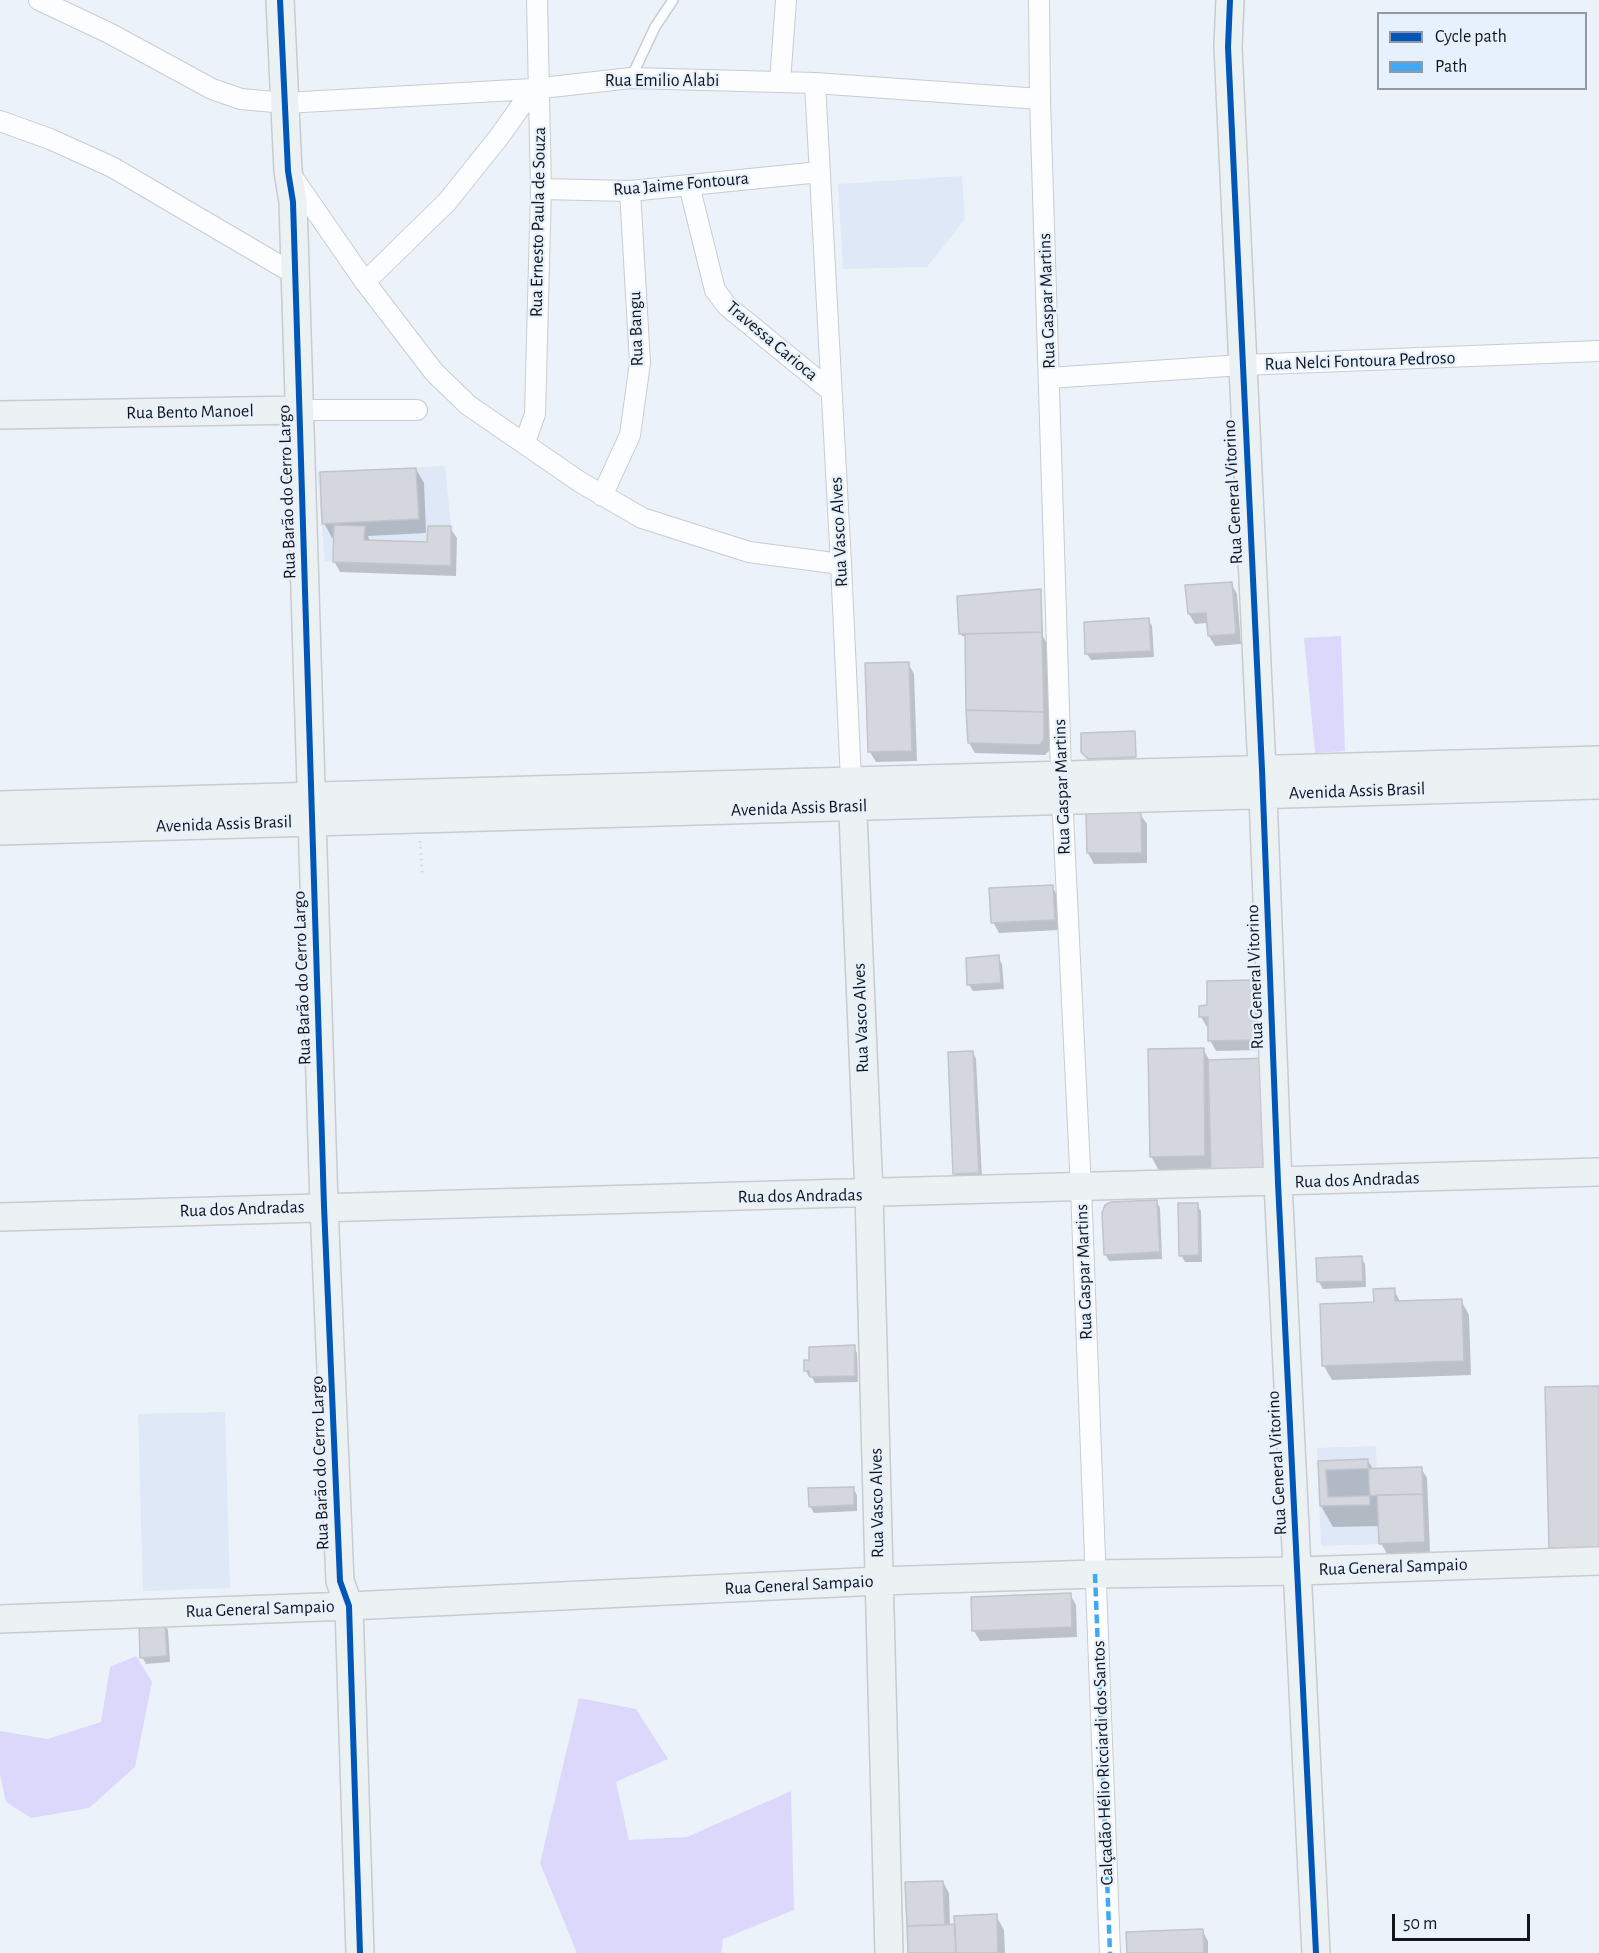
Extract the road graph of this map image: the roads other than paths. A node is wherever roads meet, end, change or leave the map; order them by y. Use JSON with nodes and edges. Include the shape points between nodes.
{"nodes":[{"id":1,"x":39,"y":0,"type":"edge"},
{"id":2,"x":280,"y":0,"type":"edge"},
{"id":3,"x":537,"y":0,"type":"edge"},
{"id":4,"x":673,"y":0,"type":"edge"},
{"id":5,"x":786,"y":0,"type":"edge"},
{"id":6,"x":1039,"y":0,"type":"edge"},
{"id":7,"x":1230,"y":0,"type":"edge"},
{"id":8,"x":631,"y":78,"type":"junction"},
{"id":9,"x":780,"y":82,"type":"junction"},
{"id":10,"x":814,"y":83,"type":"junction"},
{"id":11,"x":536,"y":88,"type":"junction"},
{"id":12,"x":1040,"y":99,"type":"junction"},
{"id":13,"x":285,"y":103,"type":"junction"},
{"id":14,"x":0,"y":121,"type":"edge"},
{"id":15,"x":288,"y":171,"type":"junction"},
{"id":16,"x":820,"y":172,"type":"junction"},
{"id":17,"x":689,"y":185,"type":"junction"},
{"id":18,"x":541,"y":189,"type":"junction"},
{"id":19,"x":630,"y":191,"type":"junction"},
{"id":20,"x":296,"y":275,"type":"junction"},
{"id":21,"x":365,"y":282,"type":"junction"},
{"id":22,"x":1599,"y":351,"type":"edge"},
{"id":23,"x":1242,"y":365,"type":"junction"},
{"id":24,"x":1049,"y":378,"type":"junction"},
{"id":25,"x":831,"y":391,"type":"junction"},
{"id":26,"x":300,"y":410,"type":"junction"},
{"id":27,"x":417,"y":410,"type":"dead end"},
{"id":28,"x":0,"y":415,"type":"edge"},
{"id":29,"x":525,"y":442,"type":"junction"},
{"id":30,"x":602,"y":496,"type":"junction"},
{"id":31,"x":842,"y":564,"type":"junction"},
{"id":32,"x":1599,"y":760,"type":"edge"},
{"id":33,"x":1416,"y":777,"type":"junction"},
{"id":34,"x":1262,"y":782,"type":"junction"},
{"id":35,"x":1599,"y":784,"type":"edge"},
{"id":36,"x":1062,"y":787,"type":"junction"},
{"id":37,"x":852,"y":793,"type":"junction"},
{"id":38,"x":537,"y":802,"type":"junction"},
{"id":39,"x":0,"y":805,"type":"edge"},
{"id":40,"x":311,"y":809,"type":"junction"},
{"id":41,"x":0,"y":831,"type":"edge"},
{"id":42,"x":1599,"y":1172,"type":"edge"},
{"id":43,"x":1278,"y":1183,"type":"junction"},
{"id":44,"x":1081,"y":1188,"type":"junction"},
{"id":45,"x":869,"y":1194,"type":"junction"},
{"id":46,"x":324,"y":1206,"type":"junction"},
{"id":47,"x":0,"y":1217,"type":"edge"},
{"id":48,"x":1599,"y":1561,"type":"edge"},
{"id":49,"x":1298,"y":1571,"type":"junction"},
{"id":50,"x":1095,"y":1574,"type":"junction"},
{"id":51,"x":879,"y":1581,"type":"junction"},
{"id":52,"x":340,"y":1598,"type":"junction"},
{"id":53,"x":0,"y":1619,"type":"edge"},
{"id":54,"x":342,"y":1953,"type":"edge"},
{"id":55,"x":360,"y":1953,"type":"edge"},
{"id":56,"x":889,"y":1953,"type":"edge"},
{"id":57,"x":1110,"y":1953,"type":"edge"},
{"id":58,"x":1316,"y":1953,"type":"edge"}],
"edges":[{"from":1,"to":13,"type":"street","name":"Rua Emilio Alabi","via":[[212,88],[241,99]]},
{"from":2,"to":13,"type":"street","name":"Rua Barão do Cerro Largo"},
{"from":3,"to":11,"type":"street","name":"Rua Ernesto Paula de Souza"},
{"from":4,"to":8,"type":"lane","via":[[655,27]]},
{"from":5,"to":9,"type":"street"},
{"from":6,"to":12,"type":"street","name":"Rua Gaspar Martins"},
{"from":7,"to":23,"type":"street","name":"Rua General Vitorino","via":[[1228,47]]},
{"from":8,"to":9,"type":"street","name":"Rua Emilio Alabi"},
{"from":8,"to":11,"type":"street","name":"Rua Emilio Alabi"},
{"from":9,"to":10,"type":"street","name":"Rua Emilio Alabi"},
{"from":10,"to":12,"type":"street","name":"Rua Emilio Alabi"},
{"from":10,"to":16,"type":"street","name":"Rua Vasco Alves"},
{"from":11,"to":13,"type":"street","name":"Rua Emilio Alabi"},
{"from":11,"to":18,"type":"street","name":"Rua Ernesto Paula de Souza"},
{"from":11,"to":21,"type":"street","via":[[447,202]]},
{"from":12,"to":24,"type":"street","name":"Rua Gaspar Martins"},
{"from":13,"to":15,"type":"street","name":"Rua Barão do Cerro Largo"},
{"from":14,"to":20,"type":"street","via":[[112,167]]},
{"from":15,"to":20,"type":"street","name":"Rua Barão do Cerro Largo"},
{"from":15,"to":21,"type":"street"},
{"from":16,"to":17,"type":"street","name":"Rua Jaime Fontoura"},
{"from":16,"to":25,"type":"street","name":"Rua Vasco Alves"},
{"from":17,"to":19,"type":"street","name":"Rua Jaime Fontoura"},
{"from":17,"to":25,"type":"street","name":"Travessa Carioca","via":[[715,290],[727,306]]},
{"from":18,"to":19,"type":"street","name":"Rua Jaime Fontoura"},
{"from":18,"to":29,"type":"street","name":"Rua Ernesto Paula de Souza","via":[[535,414]]},
{"from":19,"to":30,"type":"street","name":"Rua Bangu","via":[[640,363],[630,435]]},
{"from":20,"to":26,"type":"street","name":"Rua Barão do Cerro Largo"},
{"from":21,"to":29,"type":"street","via":[[434,372],[468,405]]},
{"from":22,"to":23,"type":"street","name":"Rua Nelci Fontoura Pedroso"},
{"from":23,"to":24,"type":"street","name":"Rua Nelci Fontoura Pedroso"},
{"from":23,"to":34,"type":"street","name":"Rua General Vitorino"},
{"from":24,"to":36,"type":"street","name":"Rua Gaspar Martins"},
{"from":25,"to":31,"type":"street","name":"Rua Vasco Alves"},
{"from":26,"to":27,"type":"street","name":"Rua Bento Manoel"},
{"from":26,"to":28,"type":"street","name":"Rua Bento Manoel"},
{"from":26,"to":40,"type":"street","name":"Rua Barão do Cerro Largo"},
{"from":29,"to":30,"type":"street"},
{"from":30,"to":31,"type":"street","via":[[642,518],[749,552]]},
{"from":31,"to":37,"type":"street","name":"Rua Vasco Alves"},
{"from":32,"to":33,"type":"street","name":"Avenida Assis Brasil"},
{"from":33,"to":34,"type":"street","name":"Avenida Assis Brasil"},
{"from":33,"to":35,"type":"street","name":"Avenida Assis Brasil"},
{"from":34,"to":36,"type":"street","name":"Avenida Assis Brasil"},
{"from":34,"to":43,"type":"street","name":"Rua General Vitorino"},
{"from":36,"to":37,"type":"street","name":"Avenida Assis Brasil"},
{"from":36,"to":44,"type":"street","name":"Rua Gaspar Martins"},
{"from":37,"to":38,"type":"street","name":"Avenida Assis Brasil"},
{"from":37,"to":45,"type":"street","name":"Rua Vasco Alves"},
{"from":38,"to":40,"type":"street","name":"Avenida Assis Brasil"},
{"from":38,"to":40,"type":"street","name":"Avenida Assis Brasil","via":[[418,819]]},
{"from":39,"to":40,"type":"street","name":"Avenida Assis Brasil"},
{"from":40,"to":41,"type":"street","name":"Avenida Assis Brasil"},
{"from":40,"to":46,"type":"street","name":"Rua Barão do Cerro Largo"},
{"from":42,"to":43,"type":"street","name":"Rua dos Andradas"},
{"from":43,"to":44,"type":"street","name":"Rua dos Andradas"},
{"from":43,"to":49,"type":"street","name":"Rua General Vitorino"},
{"from":44,"to":45,"type":"street","name":"Rua dos Andradas"},
{"from":44,"to":50,"type":"street","name":"Rua Gaspar Martins"},
{"from":45,"to":46,"type":"street","name":"Rua dos Andradas"},
{"from":45,"to":51,"type":"street","name":"Rua Vasco Alves"},
{"from":46,"to":47,"type":"street","name":"Rua dos Andradas"},
{"from":46,"to":52,"type":"street","name":"Rua Barão do Cerro Largo"},
{"from":48,"to":49,"type":"street","name":"Rua General Sampaio"},
{"from":49,"to":50,"type":"street","name":"Rua General Sampaio"},
{"from":49,"to":58,"type":"street","name":"Rua General Vitorino"},
{"from":50,"to":51,"type":"street","name":"Rua General Sampaio"},
{"from":50,"to":57,"type":"street","name":"Calçadão Hélio Ricciardi dos Santos"},
{"from":51,"to":52,"type":"street","name":"Rua General Sampaio"},
{"from":51,"to":56,"type":"street","name":"Rua Vasco Alves"},
{"from":52,"to":53,"type":"street","name":"Rua General Sampaio"},
{"from":52,"to":54,"type":"street","name":"Rua Barão do Cerro Largo"},
{"from":52,"to":55,"type":"street","name":"Rua Barão do Cerro Largo"}]}
